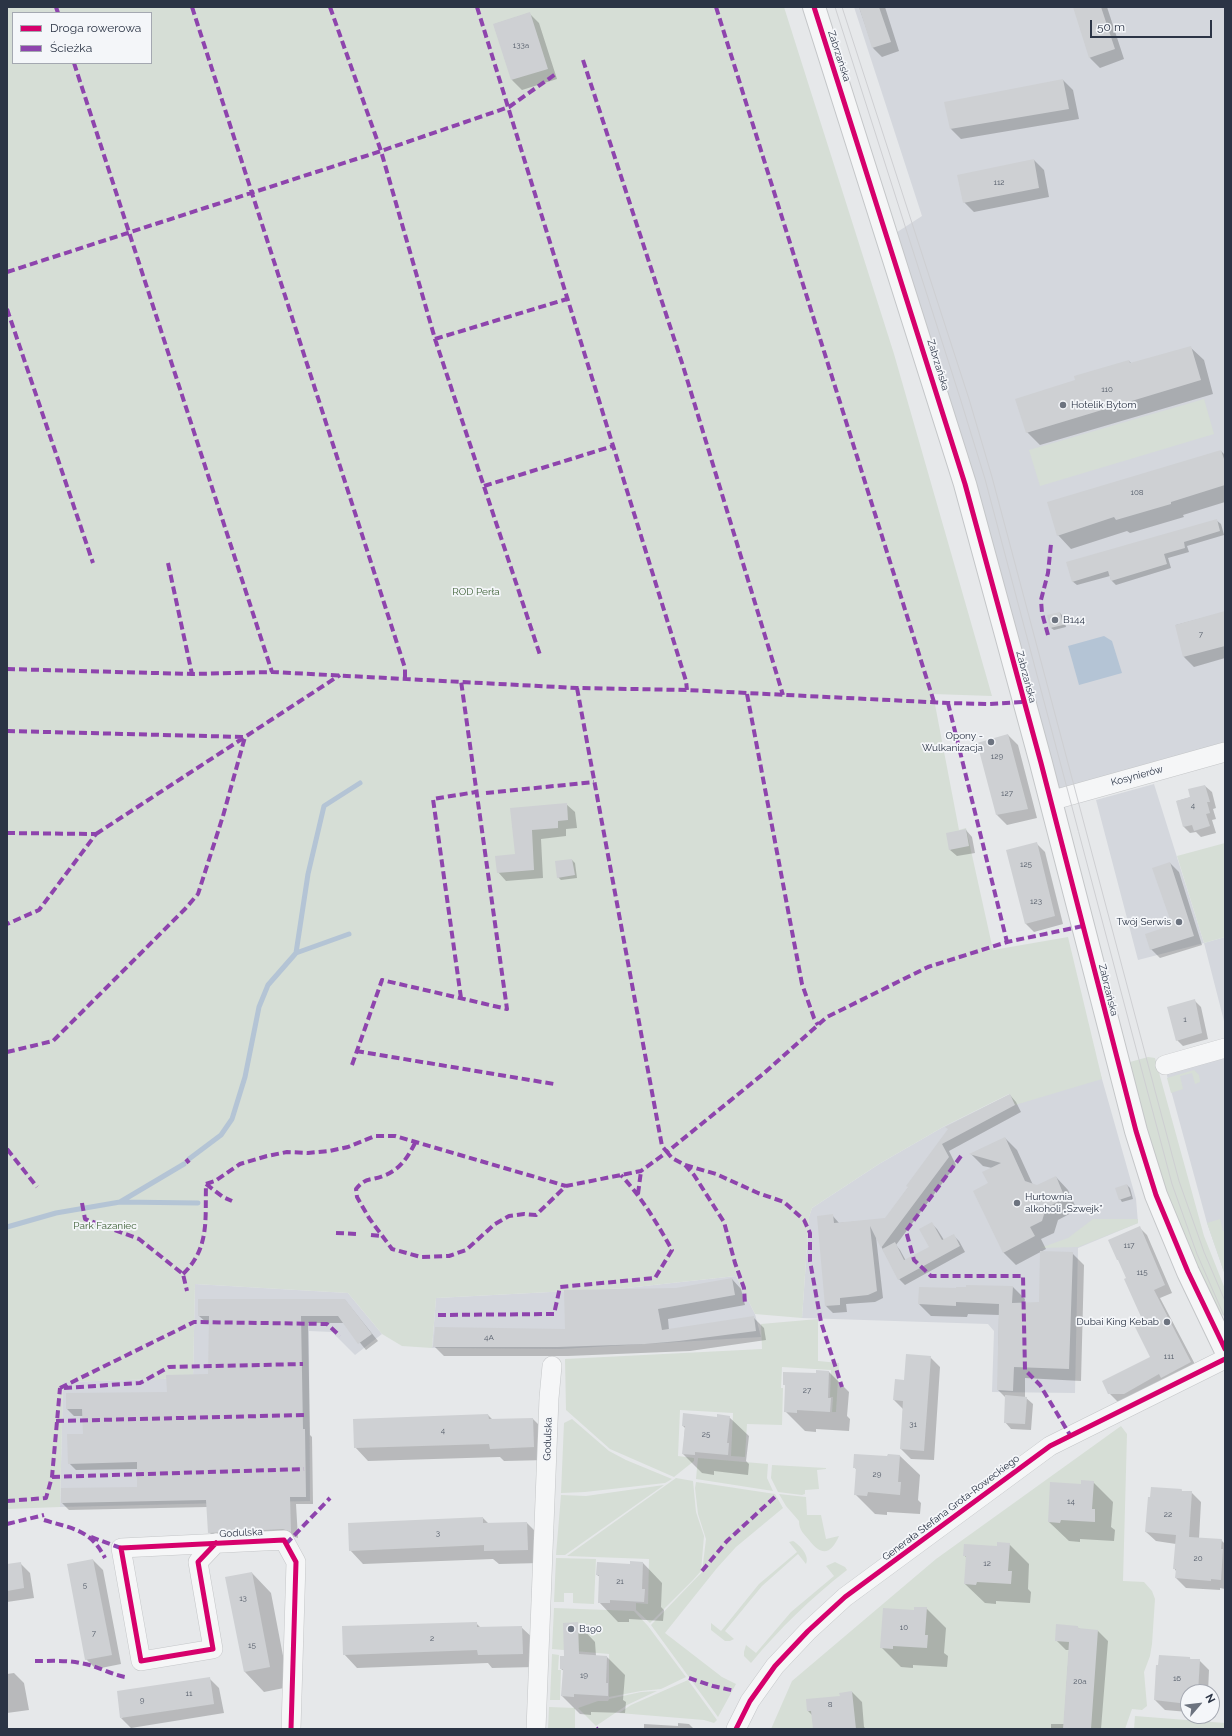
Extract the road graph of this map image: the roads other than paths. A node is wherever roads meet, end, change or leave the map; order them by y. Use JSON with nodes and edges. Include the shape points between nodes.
{"nodes":[{"id":1,"x":814,"y":7,"type":"edge"},
{"id":2,"x":1225,"y":752,"type":"edge"},
{"id":3,"x":1050,"y":801,"type":"junction"},
{"id":4,"x":1225,"y":1048,"type":"edge"},
{"id":5,"x":1165,"y":1065,"type":"dead end"},
{"id":6,"x":1225,"y":1349,"type":"edge"},
{"id":7,"x":1225,"y":1359,"type":"edge"},
{"id":8,"x":552,"y":1366,"type":"dead end"},
{"id":9,"x":216,"y":1543,"type":"junction"},
{"id":10,"x":291,"y":1729,"type":"edge"},
{"id":11,"x":536,"y":1729,"type":"edge"},
{"id":12,"x":736,"y":1729,"type":"edge"}],
"edges":[{"from":1,"to":3,"type":"street","name":"Zabrzańska","via":[[965,484]]},
{"from":2,"to":3,"type":"street","name":"Kosynierów"},
{"from":3,"to":6,"type":"street","name":"Zabrzańska","via":[[1134,1124],[1156,1195],[1188,1272]]},
{"from":4,"to":5,"type":"street"},
{"from":7,"to":12,"type":"street","name":"Generała Stefana Grota-Roweckiego","via":[[1050,1446],[845,1597],[775,1666],[750,1701]]},
{"from":8,"to":11,"type":"street","name":"Godulska"},
{"from":9,"to":9,"type":"street","name":"Godulska","via":[[121,1548],[141,1661],[213,1649],[198,1562]]},
{"from":9,"to":10,"type":"street","name":"Godulska","via":[[284,1540],[296,1562]]}]}
